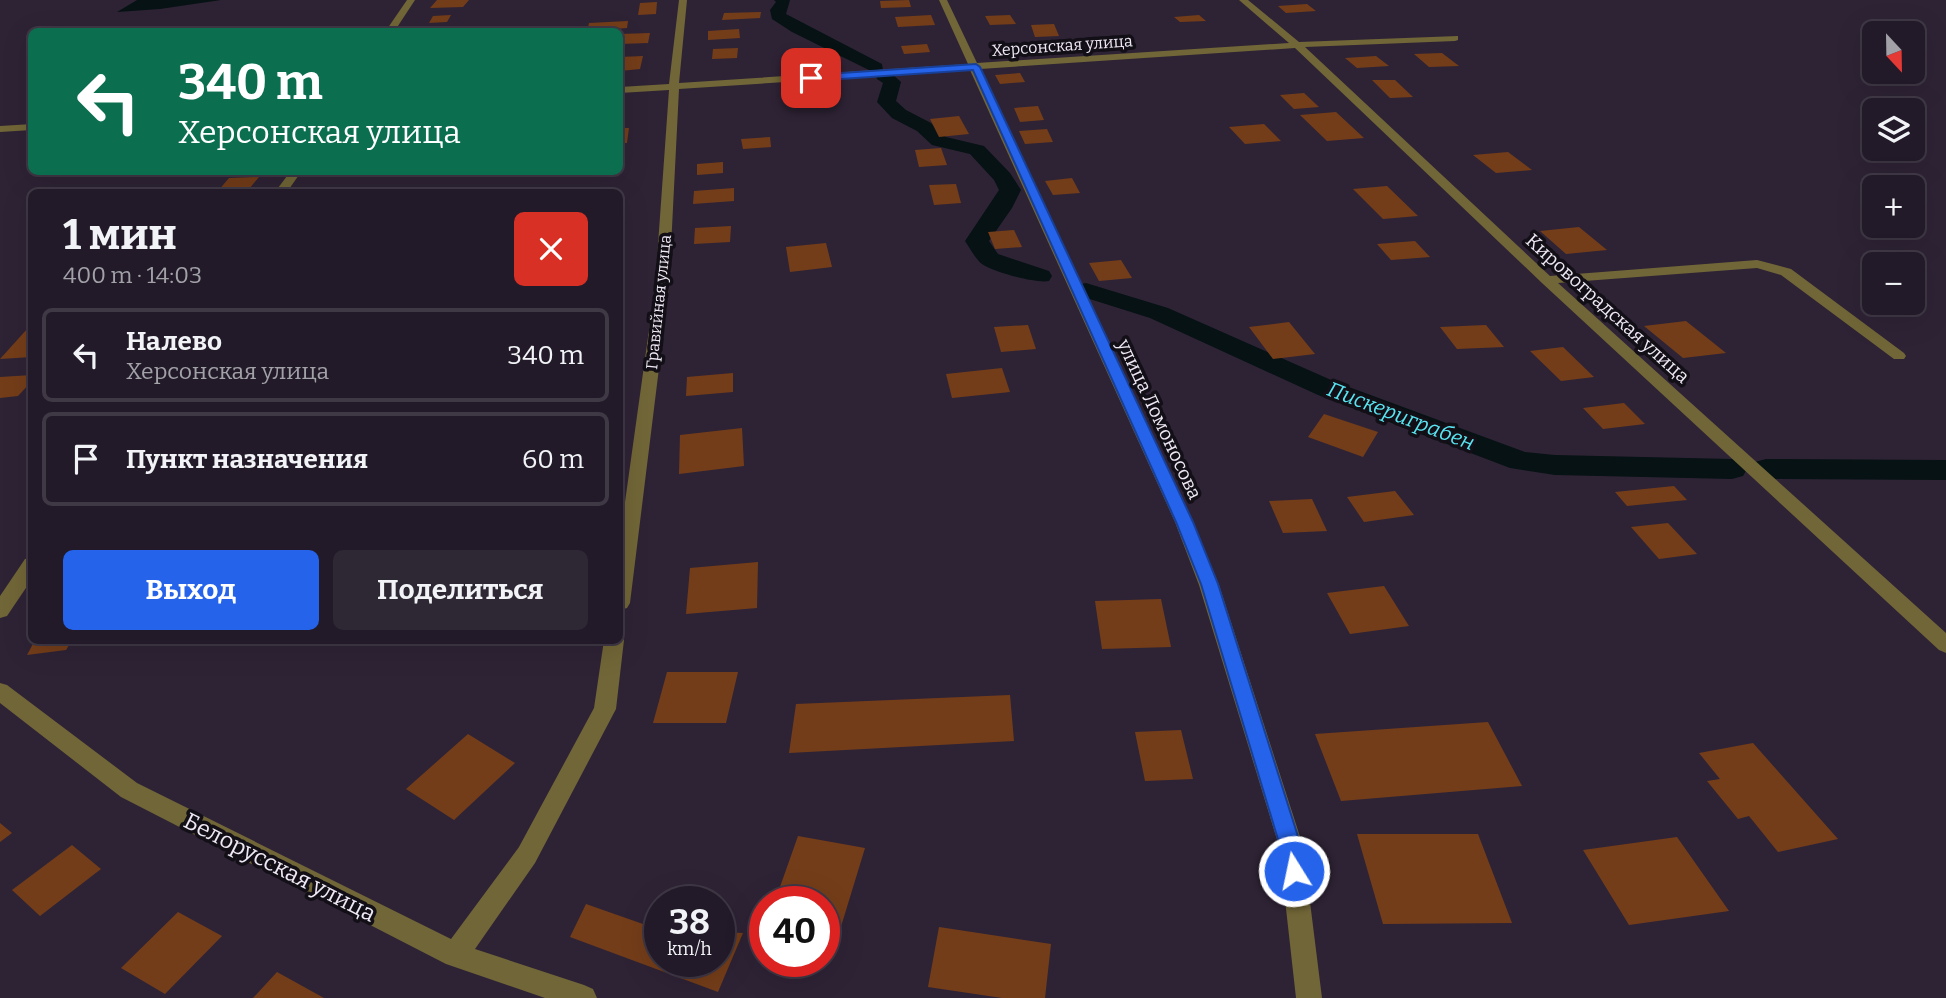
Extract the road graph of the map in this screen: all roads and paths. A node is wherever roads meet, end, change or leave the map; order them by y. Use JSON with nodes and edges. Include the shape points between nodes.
{"nodes":[{"id":1,"x":411,"y":0,"type":"edge"},
{"id":2,"x":683,"y":0,"type":"edge"},
{"id":3,"x":943,"y":0,"type":"edge"},
{"id":4,"x":1243,"y":0,"type":"edge"},
{"id":5,"x":392,"y":28,"type":"edge"},
{"id":6,"x":1455,"y":38,"type":"dead end"},
{"id":7,"x":1297,"y":45,"type":"junction"},
{"id":8,"x":976,"y":67,"type":"junction"},
{"id":9,"x":674,"y":87,"type":"junction"},
{"id":10,"x":623,"y":90,"type":"edge"},
{"id":11,"x":28,"y":127,"type":"edge"},
{"id":12,"x":0,"y":129,"type":"edge"},
{"id":13,"x":1547,"y":280,"type":"junction"},
{"id":14,"x":1899,"y":356,"type":"dead end"},
{"id":15,"x":28,"y":570,"type":"edge"},
{"id":16,"x":623,"y":580,"type":"edge"},
{"id":17,"x":0,"y":611,"type":"edge"},
{"id":18,"x":613,"y":644,"type":"edge"},
{"id":19,"x":1946,"y":645,"type":"edge"},
{"id":20,"x":0,"y":691,"type":"edge"},
{"id":21,"x":455,"y":955,"type":"junction"},
{"id":22,"x":584,"y":998,"type":"edge"},
{"id":23,"x":1309,"y":998,"type":"edge"}],
"edges":[{"from":1,"to":5,"type":"street"},
{"from":2,"to":9,"type":"street","name":"Гравийная улица"},
{"from":3,"to":8,"type":"street","name":"улица Ломоносова"},
{"from":4,"to":7,"type":"street","name":"Кировоградская улица"},
{"from":6,"to":7,"type":"street","name":"Херсонская улица"},
{"from":7,"to":8,"type":"street","name":"Херсонская улица"},
{"from":7,"to":13,"type":"street","name":"Кировоградская улица"},
{"from":8,"to":9,"type":"street","name":"Херсонская улица"},
{"from":8,"to":23,"type":"street","name":"улица Ломоносова","via":[[1209,584],[1290,846]]},
{"from":9,"to":10,"type":"street","name":"Херсонская улица"},
{"from":9,"to":16,"type":"street","name":"Гравийная улица","via":[[662,287]]},
{"from":11,"to":12,"type":"street"},
{"from":13,"to":14,"type":"street","via":[[1757,264],[1786,272]]},
{"from":13,"to":19,"type":"street","name":"Кировоградская улица"},
{"from":15,"to":17,"type":"street"},
{"from":18,"to":21,"type":"street","via":[[605,709],[527,855]]},
{"from":20,"to":21,"type":"street","name":"Белорусская улица","via":[[129,790]]},
{"from":21,"to":22,"type":"street","name":"Белорусская улица"}]}
